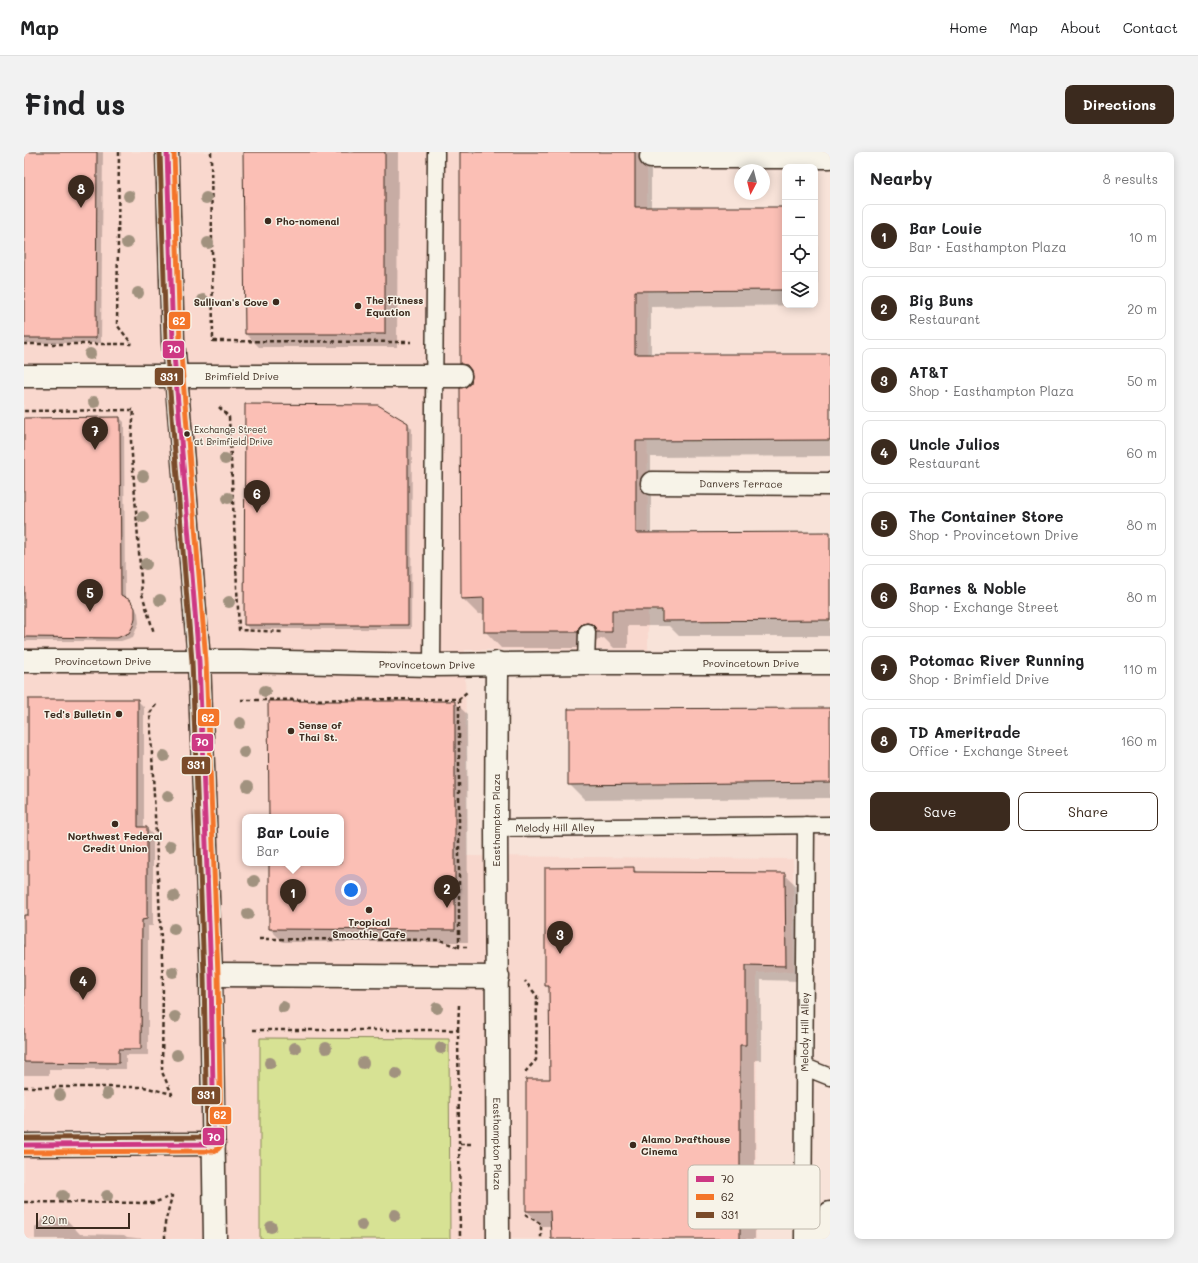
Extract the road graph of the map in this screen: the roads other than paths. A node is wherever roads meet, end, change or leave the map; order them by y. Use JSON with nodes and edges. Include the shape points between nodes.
{"nodes":[{"id":1,"x":167,"y":152,"type":"edge"},
{"id":2,"x":436,"y":152,"type":"edge"},
{"id":3,"x":651,"y":157,"type":"dead end"},
{"id":4,"x":830,"y":157,"type":"edge"},
{"id":5,"x":176,"y":375,"type":"junction"},
{"id":6,"x":435,"y":375,"type":"junction"},
{"id":7,"x":24,"y":376,"type":"edge"},
{"id":8,"x":460,"y":376,"type":"dead end"},
{"id":9,"x":652,"y":483,"type":"dead end"},
{"id":10,"x":830,"y":484,"type":"edge"},
{"id":11,"x":586,"y":632,"type":"dead end"},
{"id":12,"x":24,"y":661,"type":"edge"},
{"id":13,"x":199,"y":661,"type":"junction"},
{"id":14,"x":497,"y":663,"type":"junction"},
{"id":15,"x":586,"y":663,"type":"junction"},
{"id":16,"x":830,"y":663,"type":"edge"},
{"id":17,"x":432,"y":665,"type":"junction"},
{"id":18,"x":806,"y":825,"type":"junction"},
{"id":19,"x":830,"y":825,"type":"edge"},
{"id":20,"x":496,"y":828,"type":"junction"},
{"id":21,"x":210,"y":975,"type":"junction"},
{"id":22,"x":498,"y":977,"type":"junction"},
{"id":23,"x":805,"y":1067,"type":"junction"},
{"id":24,"x":830,"y":1076,"type":"edge"},
{"id":25,"x":214,"y":1144,"type":"junction"},
{"id":26,"x":24,"y":1145,"type":"edge"},
{"id":27,"x":804,"y":1165,"type":"edge"},
{"id":28,"x":830,"y":1213,"type":"edge"},
{"id":29,"x":803,"y":1229,"type":"edge"},
{"id":30,"x":214,"y":1239,"type":"edge"},
{"id":31,"x":498,"y":1239,"type":"edge"},
{"id":32,"x":803,"y":1239,"type":"edge"},
{"id":33,"x":818,"y":1239,"type":"edge"}],
"edges":[{"from":1,"to":5,"type":"street","via":[[172,342]]},
{"from":2,"to":6,"type":"lane"},
{"from":3,"to":4,"type":"street"},
{"from":5,"to":6,"type":"street","name":"Brimfield Drive"},
{"from":5,"to":7,"type":"street","name":"Brimfield Drive"},
{"from":5,"to":13,"type":"street"},
{"from":6,"to":8,"type":"street","name":"Brimfield Drive"},
{"from":6,"to":17,"type":"lane"},
{"from":9,"to":10,"type":"street","name":"Danvers Terrace"},
{"from":11,"to":15,"type":"lane"},
{"from":12,"to":13,"type":"street","name":"Provincetown Drive"},
{"from":13,"to":17,"type":"street","name":"Provincetown Drive"},
{"from":13,"to":21,"type":"street"},
{"from":14,"to":15,"type":"street","name":"Provincetown Drive"},
{"from":14,"to":17,"type":"street","name":"Provincetown Drive"},
{"from":14,"to":20,"type":"street","name":"Easthampton Plaza"},
{"from":15,"to":16,"type":"street","name":"Provincetown Drive"},
{"from":18,"to":19,"type":"lane","name":"Melody Hill Alley"},
{"from":18,"to":20,"type":"lane","name":"Melody Hill Alley"},
{"from":18,"to":23,"type":"lane","name":"Melody Hill Alley"},
{"from":20,"to":22,"type":"street","name":"Easthampton Plaza"},
{"from":21,"to":22,"type":"street"},
{"from":21,"to":25,"type":"street"},
{"from":22,"to":31,"type":"street","name":"Easthampton Plaza"},
{"from":23,"to":24,"type":"lane"},
{"from":23,"to":27,"type":"lane","name":"Melody Hill Alley"},
{"from":25,"to":26,"type":"street"},
{"from":25,"to":30,"type":"street"},
{"from":28,"to":33,"type":"street"},
{"from":29,"to":32,"type":"lane","name":"Melody Hill Alley"}]}
